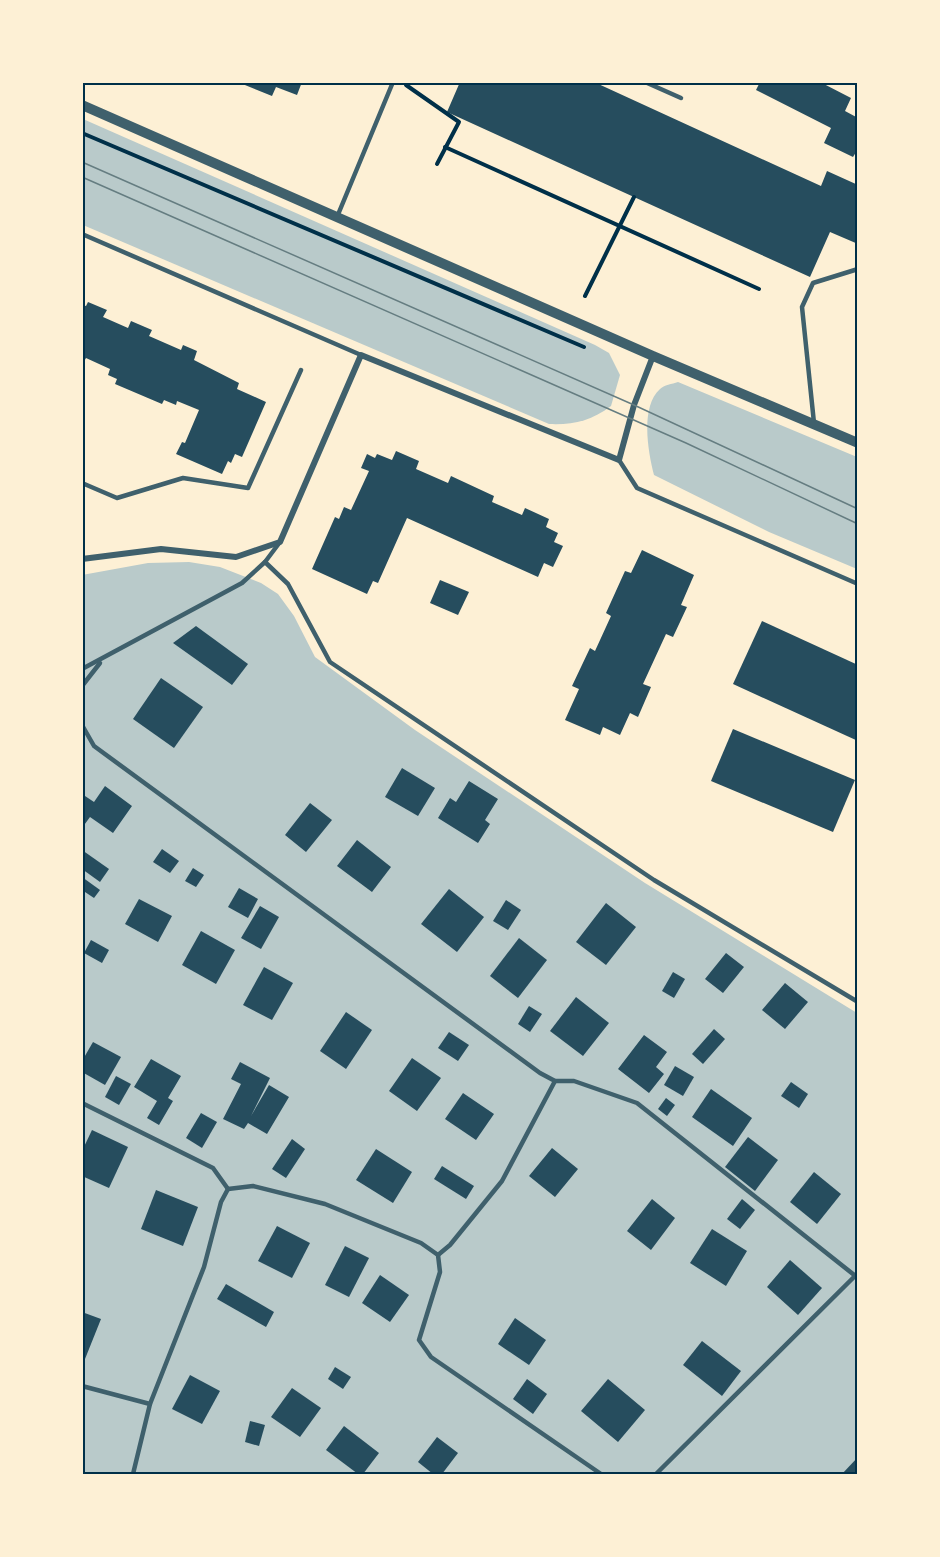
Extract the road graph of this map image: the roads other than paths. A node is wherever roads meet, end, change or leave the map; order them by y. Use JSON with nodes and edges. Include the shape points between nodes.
{"nodes":[{"id":1,"x":393,"y":82,"type":"edge"},
{"id":2,"x":645,"y":82,"type":"edge"},
{"id":3,"x":681,"y":98,"type":"dead end"},
{"id":4,"x":82,"y":105,"type":"edge"},
{"id":5,"x":337,"y":217,"type":"junction"},
{"id":6,"x":82,"y":234,"type":"edge"},
{"id":7,"x":858,"y":269,"type":"edge"},
{"id":8,"x":361,"y":355,"type":"junction"},
{"id":9,"x":653,"y":356,"type":"junction"},
{"id":10,"x":301,"y":370,"type":"dead end"},
{"id":11,"x":814,"y":423,"type":"junction"},
{"id":12,"x":858,"y":443,"type":"edge"},
{"id":13,"x":620,"y":460,"type":"junction"},
{"id":14,"x":82,"y":483,"type":"edge"},
{"id":15,"x":280,"y":542,"type":"junction"},
{"id":16,"x":82,"y":559,"type":"edge"},
{"id":17,"x":265,"y":562,"type":"junction"},
{"id":18,"x":858,"y":584,"type":"edge"},
{"id":19,"x":101,"y":661,"type":"junction"},
{"id":20,"x":82,"y":669,"type":"edge"},
{"id":21,"x":82,"y":686,"type":"edge"},
{"id":22,"x":82,"y":725,"type":"edge"},
{"id":23,"x":858,"y":1002,"type":"edge"},
{"id":24,"x":555,"y":1081,"type":"junction"},
{"id":25,"x":82,"y":1103,"type":"edge"},
{"id":26,"x":228,"y":1190,"type":"junction"},
{"id":27,"x":438,"y":1255,"type":"junction"},
{"id":28,"x":857,"y":1276,"type":"edge"},
{"id":29,"x":82,"y":1386,"type":"edge"},
{"id":30,"x":150,"y":1404,"type":"junction"},
{"id":31,"x":133,"y":1474,"type":"edge"},
{"id":32,"x":601,"y":1474,"type":"edge"},
{"id":33,"x":656,"y":1474,"type":"edge"}],
"edges":[{"from":1,"to":5,"type":"lane"},
{"from":2,"to":3,"type":"lane"},
{"from":4,"to":5,"type":"street"},
{"from":5,"to":9,"type":"street"},
{"from":6,"to":8,"type":"lane"},
{"from":7,"to":11,"type":"lane","via":[[813,283],[802,307]]},
{"from":8,"to":13,"type":"street"},
{"from":8,"to":15,"type":"street"},
{"from":9,"to":11,"type":"street"},
{"from":9,"to":13,"type":"street","via":[[634,405]]},
{"from":10,"to":14,"type":"lane","via":[[248,488],[183,478],[117,498]]},
{"from":11,"to":12,"type":"street"},
{"from":13,"to":18,"type":"lane","via":[[637,488]]},
{"from":15,"to":16,"type":"street","via":[[236,557],[161,549]]},
{"from":15,"to":17,"type":"lane"},
{"from":17,"to":19,"type":"lane","via":[[242,583]]},
{"from":17,"to":23,"type":"lane","via":[[288,584],[330,662],[654,880]]},
{"from":19,"to":20,"type":"lane"},
{"from":19,"to":21,"type":"lane"},
{"from":22,"to":24,"type":"lane","via":[[94,746]]},
{"from":24,"to":27,"type":"lane","via":[[502,1181]]},
{"from":24,"to":28,"type":"lane","via":[[574,1081],[637,1102]]},
{"from":25,"to":26,"type":"lane","via":[[213,1168]]},
{"from":26,"to":27,"type":"lane","via":[[253,1186],[326,1204],[421,1243]]},
{"from":26,"to":30,"type":"lane","via":[[221,1202],[204,1268]]},
{"from":27,"to":32,"type":"lane","via":[[440,1272],[419,1340],[431,1357]]},
{"from":28,"to":33,"type":"lane"},
{"from":29,"to":30,"type":"lane"},
{"from":30,"to":31,"type":"lane"}]}
